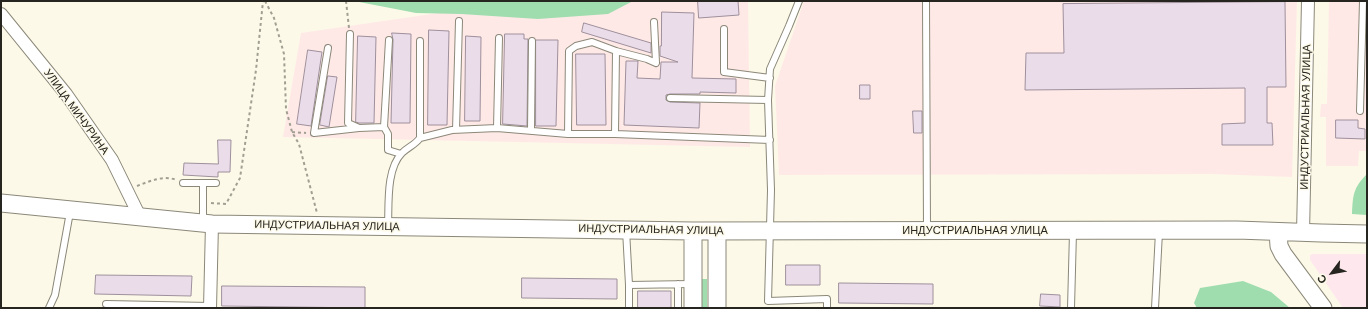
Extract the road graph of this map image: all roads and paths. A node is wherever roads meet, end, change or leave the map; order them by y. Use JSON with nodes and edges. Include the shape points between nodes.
{"nodes":[{"id":1,"x":264,"y":1,"type":"edge"},
{"id":2,"x":346,"y":1,"type":"edge"},
{"id":3,"x":799,"y":1,"type":"edge"},
{"id":4,"x":926,"y":1,"type":"edge"},
{"id":5,"x":1308,"y":1,"type":"edge"},
{"id":6,"x":1363,"y":1,"type":"edge"},
{"id":7,"x":1,"y":14,"type":"edge"},
{"id":8,"x":459,"y":21,"type":"dead end"},
{"id":9,"x":654,"y":22,"type":"dead end"},
{"id":10,"x":724,"y":29,"type":"dead end"},
{"id":11,"x":350,"y":34,"type":"joint"},
{"id":12,"x":499,"y":38,"type":"dead end"},
{"id":13,"x":389,"y":40,"type":"dead end"},
{"id":14,"x":420,"y":41,"type":"dead end"},
{"id":15,"x":532,"y":41,"type":"dead end"},
{"id":16,"x":328,"y":48,"type":"dead end"},
{"id":17,"x":616,"y":51,"type":"junction"},
{"id":18,"x":770,"y":78,"type":"junction"},
{"id":19,"x":670,"y":98,"type":"dead end"},
{"id":20,"x":768,"y":100,"type":"junction"},
{"id":21,"x":1360,"y":112,"type":"dead end"},
{"id":22,"x":384,"y":127,"type":"junction"},
{"id":23,"x":359,"y":128,"type":"junction"},
{"id":24,"x":497,"y":128,"type":"junction"},
{"id":25,"x":456,"y":130,"type":"junction"},
{"id":26,"x":531,"y":130,"type":"junction"},
{"id":27,"x":292,"y":132,"type":"junction"},
{"id":28,"x":314,"y":134,"type":"junction"},
{"id":29,"x":568,"y":134,"type":"junction"},
{"id":30,"x":615,"y":134,"type":"junction"},
{"id":31,"x":420,"y":138,"type":"junction"},
{"id":32,"x":770,"y":140,"type":"junction"},
{"id":33,"x":401,"y":154,"type":"junction"},
{"id":34,"x":183,"y":182,"type":"joint"},
{"id":35,"x":203,"y":183,"type":"junction"},
{"id":36,"x":216,"y":183,"type":"dead end"},
{"id":37,"x":127,"y":191,"type":"junction"},
{"id":38,"x":203,"y":202,"type":"junction"},
{"id":39,"x":1,"y":203,"type":"edge"},
{"id":40,"x":70,"y":210,"type":"junction"},
{"id":41,"x":140,"y":217,"type":"junction"},
{"id":42,"x":207,"y":224,"type":"junction"},
{"id":43,"x":320,"y":226,"type":"junction"},
{"id":44,"x":388,"y":226,"type":"junction"},
{"id":45,"x":626,"y":229,"type":"junction"},
{"id":46,"x":1074,"y":230,"type":"junction"},
{"id":47,"x":1160,"y":230,"type":"junction"},
{"id":48,"x":693,"y":231,"type":"junction"},
{"id":49,"x":717,"y":231,"type":"junction"},
{"id":50,"x":770,"y":231,"type":"junction"},
{"id":51,"x":927,"y":231,"type":"junction"},
{"id":52,"x":1278,"y":232,"type":"junction"},
{"id":53,"x":1303,"y":233,"type":"junction"},
{"id":54,"x":1367,"y":234,"type":"edge"},
{"id":55,"x":686,"y":284,"type":"junction"},
{"id":56,"x":629,"y":285,"type":"junction"},
{"id":57,"x":768,"y":301,"type":"junction"},
{"id":58,"x":106,"y":304,"type":"dead end"},
{"id":59,"x":210,"y":307,"type":"edge"},
{"id":60,"x":50,"y":308,"type":"edge"},
{"id":61,"x":629,"y":308,"type":"edge"},
{"id":62,"x":678,"y":308,"type":"edge"},
{"id":63,"x":692,"y":308,"type":"edge"},
{"id":64,"x":717,"y":308,"type":"edge"},
{"id":65,"x":768,"y":308,"type":"edge"},
{"id":66,"x":827,"y":308,"type":"edge"},
{"id":67,"x":1071,"y":308,"type":"edge"},
{"id":68,"x":1155,"y":308,"type":"edge"},
{"id":69,"x":1323,"y":308,"type":"edge"}],
"edges":[{"from":1,"to":27,"type":"path","via":[[274,18],[284,54],[286,109]]},
{"from":1,"to":38,"type":"path","via":[[240,178],[226,204]]},
{"from":2,"to":11,"type":"path"},
{"from":3,"to":18,"type":"lane","via":[[770,69]]},
{"from":4,"to":51,"type":"lane"},
{"from":5,"to":53,"type":"street","name":"ИНДУСТРИАЛЬНАЯ УЛИЦА"},
{"from":6,"to":21,"type":"lane"},
{"from":7,"to":37,"type":"street","name":"УЛИЦА МИЧУРИНА","via":[[66,94],[112,160]]},
{"from":8,"to":25,"type":"lane"},
{"from":9,"to":17,"type":"lane","via":[[656,63]]},
{"from":10,"to":18,"type":"lane","via":[[724,72]]},
{"from":11,"to":23,"type":"lane","via":[[348,123]]},
{"from":12,"to":24,"type":"lane"},
{"from":13,"to":22,"type":"lane"},
{"from":14,"to":31,"type":"lane"},
{"from":15,"to":26,"type":"lane"},
{"from":16,"to":28,"type":"lane"},
{"from":17,"to":29,"type":"lane","via":[[592,42],[576,46],[569,52]]},
{"from":17,"to":30,"type":"lane"},
{"from":18,"to":20,"type":"lane"},
{"from":19,"to":20,"type":"lane"},
{"from":20,"to":32,"type":"lane"},
{"from":22,"to":23,"type":"lane"},
{"from":22,"to":33,"type":"lane","via":[[388,134],[388,150]]},
{"from":23,"to":28,"type":"lane"},
{"from":24,"to":25,"type":"lane"},
{"from":24,"to":26,"type":"lane"},
{"from":25,"to":31,"type":"lane"},
{"from":26,"to":29,"type":"lane"},
{"from":27,"to":28,"type":"path"},
{"from":27,"to":43,"type":"path","via":[[300,144]]},
{"from":29,"to":30,"type":"lane"},
{"from":30,"to":32,"type":"lane"},
{"from":31,"to":33,"type":"lane","via":[[416,144]]},
{"from":32,"to":50,"type":"lane"},
{"from":33,"to":44,"type":"lane","via":[[391,170]]},
{"from":34,"to":35,"type":"lane"},
{"from":34,"to":37,"type":"path","via":[[169,177],[150,181]]},
{"from":35,"to":36,"type":"lane"},
{"from":35,"to":38,"type":"lane"},
{"from":37,"to":41,"type":"street","name":"УЛИЦА МИЧУРИНА"},
{"from":38,"to":42,"type":"lane"},
{"from":39,"to":40,"type":"street","name":"ИНДУСТРИАЛЬНАЯ УЛИЦА"},
{"from":40,"to":41,"type":"street","name":"ИНДУСТРИАЛЬНАЯ УЛИЦА"},
{"from":40,"to":60,"type":"lane","via":[[55,295]]},
{"from":41,"to":42,"type":"street","name":"ИНДУСТРИАЛЬНАЯ УЛИЦА"},
{"from":42,"to":43,"type":"street","name":"ИНДУСТРИАЛЬНАЯ УЛИЦА"},
{"from":42,"to":59,"type":"street"},
{"from":43,"to":44,"type":"street","name":"ИНДУСТРИАЛЬНАЯ УЛИЦА"},
{"from":44,"to":45,"type":"street","name":"ИНДУСТРИАЛЬНАЯ УЛИЦА"},
{"from":45,"to":48,"type":"street","name":"ИНДУСТРИАЛЬНАЯ УЛИЦА"},
{"from":45,"to":56,"type":"lane"},
{"from":46,"to":47,"type":"street","name":"ИНДУСТРИАЛЬНАЯ УЛИЦА"},
{"from":46,"to":51,"type":"street","name":"ИНДУСТРИАЛЬНАЯ УЛИЦА"},
{"from":46,"to":67,"type":"lane"},
{"from":47,"to":52,"type":"street","name":"ИНДУСТРИАЛЬНАЯ УЛИЦА"},
{"from":47,"to":68,"type":"lane"},
{"from":48,"to":49,"type":"street","name":"ИНДУСТРИАЛЬНАЯ УЛИЦА"},
{"from":48,"to":55,"type":"street"},
{"from":49,"to":50,"type":"street","name":"ИНДУСТРИАЛЬНАЯ УЛИЦА"},
{"from":49,"to":64,"type":"street"},
{"from":50,"to":51,"type":"street","name":"ИНДУСТРИАЛЬНАЯ УЛИЦА"},
{"from":50,"to":57,"type":"lane"},
{"from":52,"to":53,"type":"street","name":"ИНДУСТРИАЛЬНАЯ УЛИЦА"},
{"from":52,"to":69,"type":"street","via":[[1279,246],[1283,254]]},
{"from":53,"to":54,"type":"street","name":"ИНДУСТРИАЛЬНАЯ УЛИЦА"},
{"from":55,"to":56,"type":"lane"},
{"from":55,"to":62,"type":"lane"},
{"from":55,"to":63,"type":"street"},
{"from":56,"to":61,"type":"lane"},
{"from":57,"to":65,"type":"lane"},
{"from":57,"to":66,"type":"lane","via":[[827,299]]},
{"from":58,"to":59,"type":"lane"}]}
